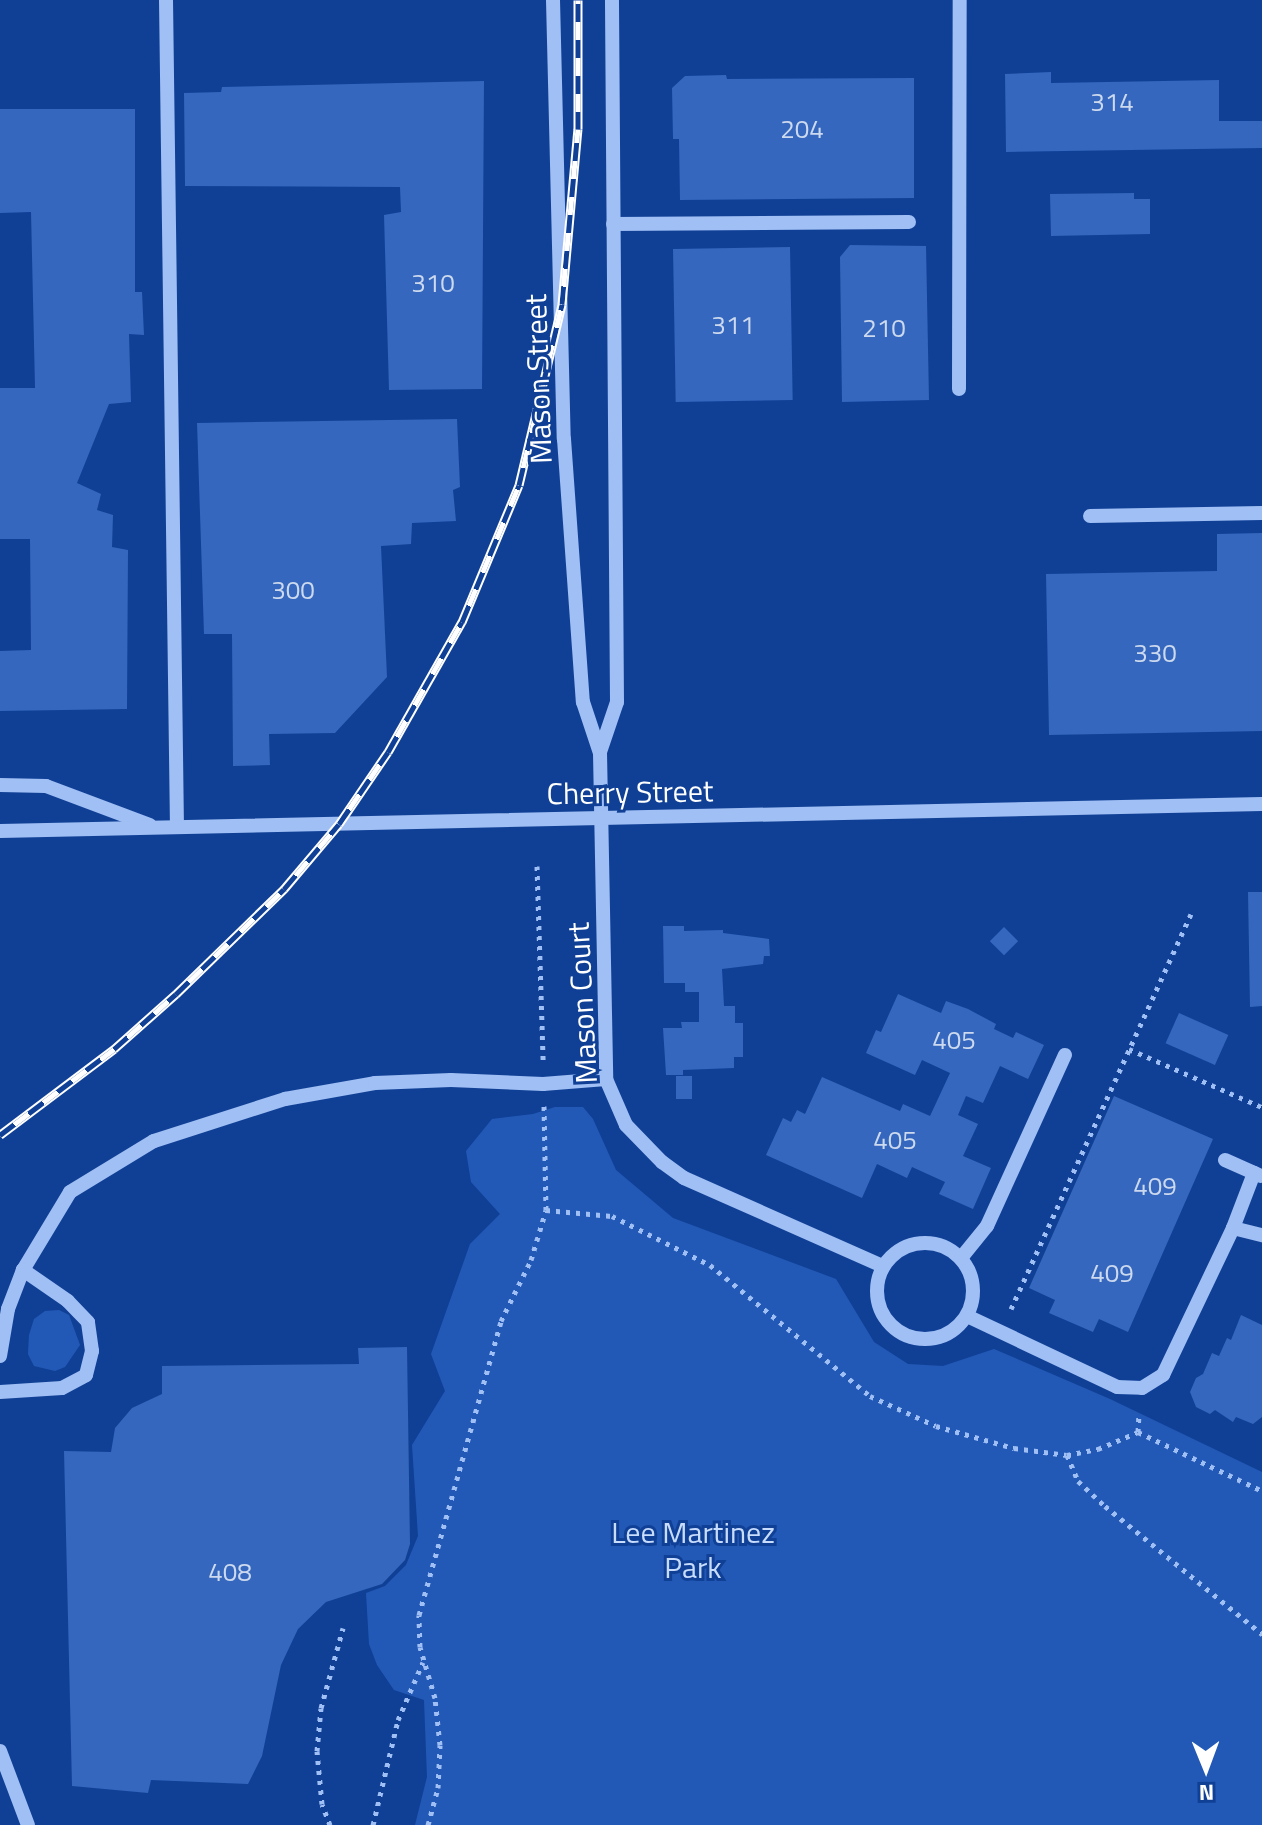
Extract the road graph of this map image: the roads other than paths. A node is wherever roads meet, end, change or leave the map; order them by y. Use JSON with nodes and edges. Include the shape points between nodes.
{"nodes":[{"id":1,"x":166,"y":0,"type":"edge"},
{"id":2,"x":553,"y":0,"type":"edge"},
{"id":3,"x":612,"y":0,"type":"edge"},
{"id":4,"x":960,"y":0,"type":"edge"},
{"id":5,"x":909,"y":222,"type":"dead end"},
{"id":6,"x":613,"y":224,"type":"junction"},
{"id":7,"x":959,"y":389,"type":"dead end"},
{"id":8,"x":1262,"y":513,"type":"edge"},
{"id":9,"x":1090,"y":516,"type":"dead end"},
{"id":10,"x":600,"y":753,"type":"junction"},
{"id":11,"x":0,"y":785,"type":"edge"},
{"id":12,"x":1262,"y":804,"type":"edge"},
{"id":13,"x":601,"y":819,"type":"junction"},
{"id":14,"x":177,"y":827,"type":"junction"},
{"id":15,"x":158,"y":828,"type":"junction"},
{"id":16,"x":0,"y":831,"type":"edge"},
{"id":17,"x":1065,"y":1055,"type":"dead end"},
{"id":18,"x":606,"y":1079,"type":"junction"},
{"id":19,"x":1225,"y":1160,"type":"dead end"},
{"id":20,"x":1258,"y":1174,"type":"edge"},
{"id":21,"x":1233,"y":1228,"type":"junction"},
{"id":22,"x":1262,"y":1235,"type":"edge"},
{"id":23,"x":961,"y":1258,"type":"junction"},
{"id":24,"x":883,"y":1266,"type":"junction"},
{"id":25,"x":23,"y":1270,"type":"junction"},
{"id":26,"x":967,"y":1316,"type":"junction"},
{"id":27,"x":0,"y":1356,"type":"edge"},
{"id":28,"x":0,"y":1392,"type":"edge"},
{"id":29,"x":0,"y":1751,"type":"edge"},
{"id":30,"x":28,"y":1825,"type":"edge"}],
"edges":[{"from":1,"to":14,"type":"street"},
{"from":2,"to":10,"type":"street","name":"Mason Street","via":[[564,439],[583,702]]},
{"from":3,"to":6,"type":"street","name":"Mason Street"},
{"from":4,"to":7,"type":"street"},
{"from":5,"to":6,"type":"street"},
{"from":6,"to":10,"type":"street","name":"Mason Street","via":[[617,702]]},
{"from":8,"to":9,"type":"street"},
{"from":10,"to":13,"type":"street","name":"Mason Street"},
{"from":11,"to":15,"type":"street","via":[[46,786]]},
{"from":12,"to":13,"type":"street","name":"Cherry Street"},
{"from":13,"to":14,"type":"street","name":"Cherry Street"},
{"from":13,"to":18,"type":"street","name":"Mason Court"},
{"from":14,"to":15,"type":"street","name":"Cherry Street"},
{"from":15,"to":16,"type":"street","name":"Cherry Street"},
{"from":17,"to":23,"type":"street","via":[[987,1226]]},
{"from":18,"to":24,"type":"street","name":"Mason Court","via":[[626,1125],[684,1178]]},
{"from":18,"to":25,"type":"street","via":[[375,1083],[285,1099],[154,1141],[70,1192]]},
{"from":19,"to":20,"type":"street"},
{"from":20,"to":21,"type":"street"},
{"from":21,"to":22,"type":"street"},
{"from":21,"to":26,"type":"street","via":[[1163,1375],[1142,1388],[1117,1387]]},
{"from":23,"to":24,"type":"street","via":[[932,1242],[918,1243],[902,1248]]},
{"from":23,"to":26,"type":"street","via":[[973,1284]]},
{"from":24,"to":26,"type":"street","via":[[876,1299],[888,1323],[901,1334],[937,1339]]},
{"from":25,"to":27,"type":"street","via":[[8,1309]]},
{"from":25,"to":28,"type":"street","via":[[88,1322],[92,1351],[86,1375],[62,1388]]},
{"from":29,"to":30,"type":"street"}]}
